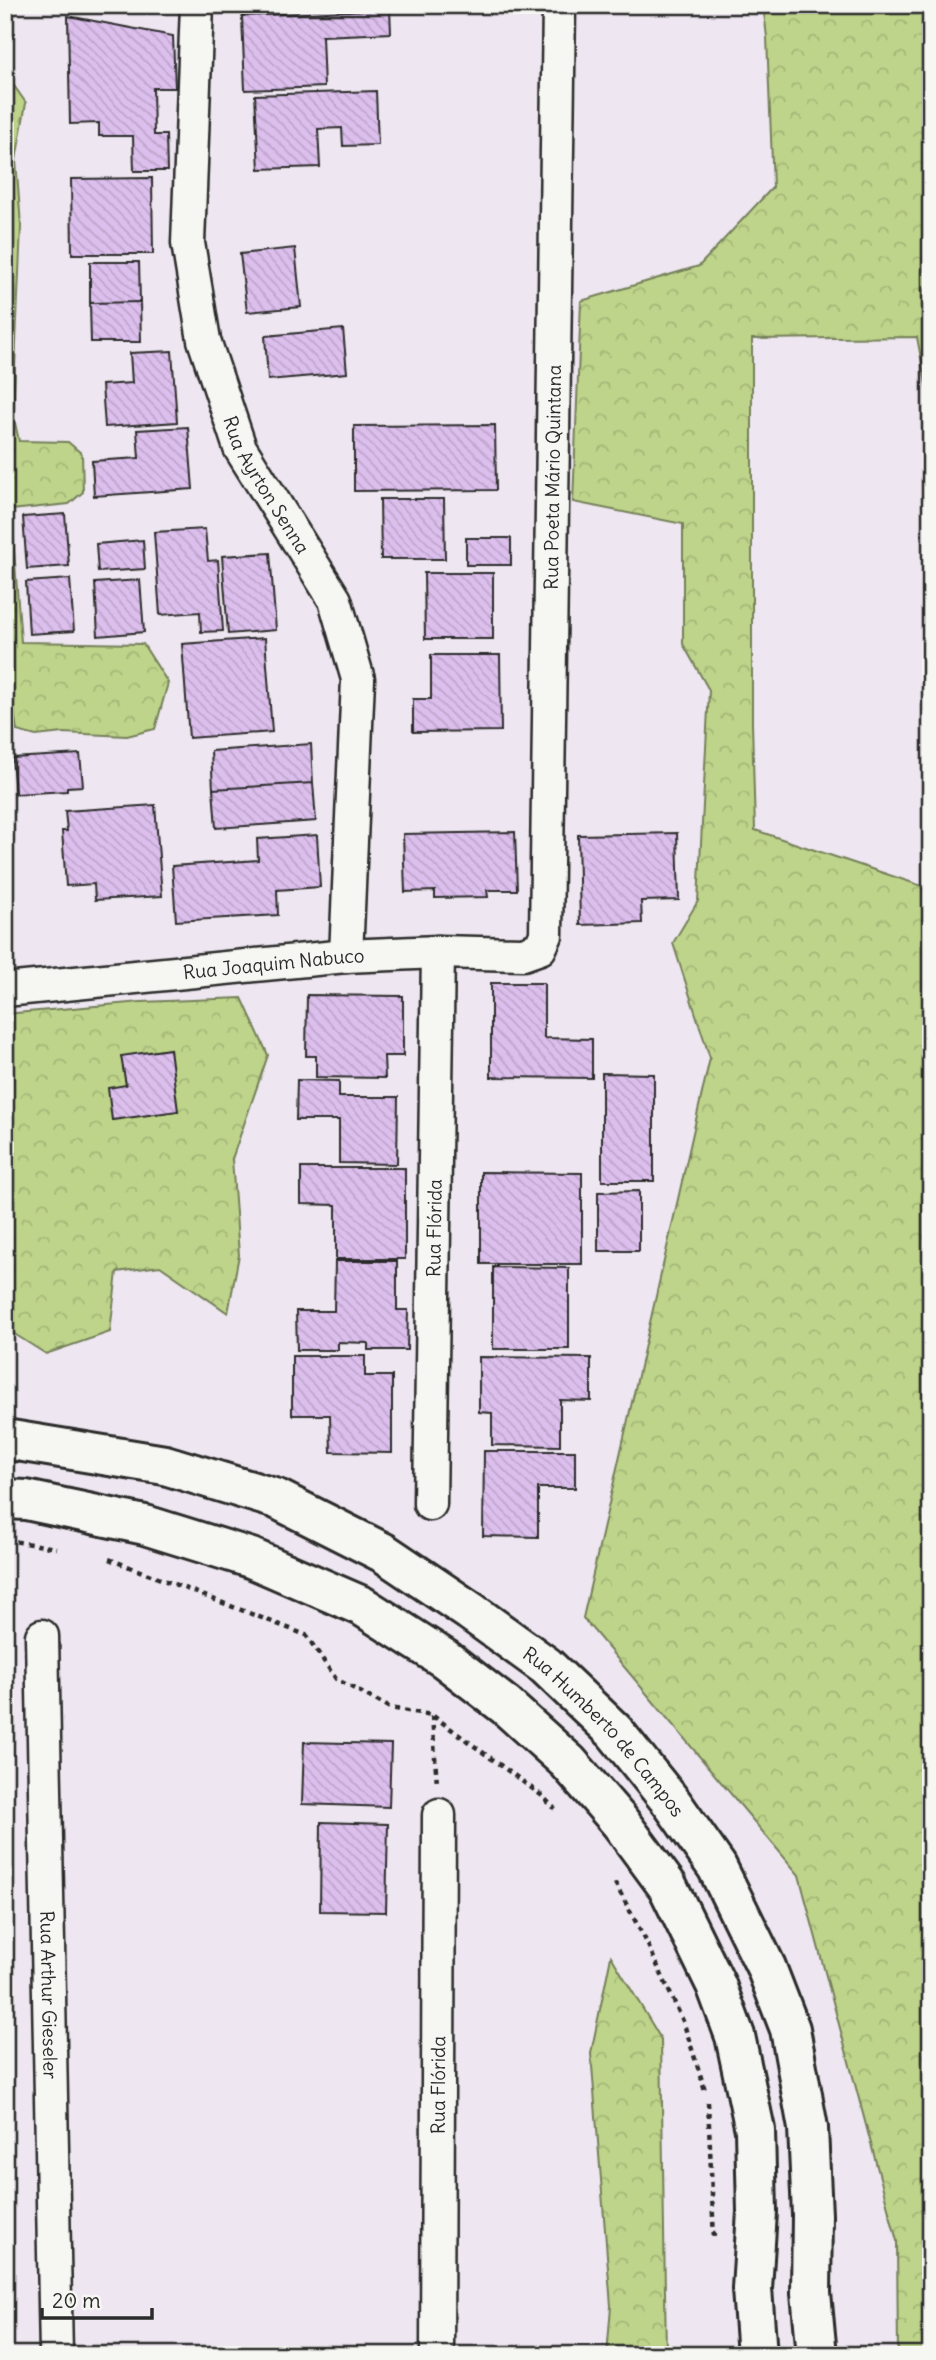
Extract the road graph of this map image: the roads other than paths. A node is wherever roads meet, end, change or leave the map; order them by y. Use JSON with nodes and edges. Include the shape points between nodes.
{"nodes":[{"id":1,"x":197,"y":5,"type":"edge"},
{"id":2,"x":559,"y":5,"type":"edge"},
{"id":3,"x":540,"y":948,"type":"joint"},
{"id":4,"x":438,"y":952,"type":"junction"},
{"id":5,"x":346,"y":956,"type":"junction"},
{"id":6,"x":5,"y":990,"type":"edge"},
{"id":7,"x":5,"y":1439,"type":"edge"},
{"id":8,"x":5,"y":1499,"type":"edge"},
{"id":9,"x":430,"y":1504,"type":"dead end"},
{"id":10,"x":42,"y":1636,"type":"dead end"},
{"id":11,"x":439,"y":1815,"type":"road end"},
{"id":12,"x":56,"y":2355,"type":"edge"},
{"id":13,"x":437,"y":2355,"type":"edge"},
{"id":14,"x":757,"y":2355,"type":"edge"},
{"id":15,"x":817,"y":2355,"type":"edge"}],
"edges":[{"from":1,"to":5,"type":"street","name":"Rua Ayrton Senna","via":[[188,243],[204,340],[240,448],[335,600],[358,679]]},
{"from":2,"to":3,"type":"street","name":"Rua Poeta Mário Quintana","via":[[546,935]]},
{"from":3,"to":4,"type":"street","name":"Rua Joaquim Nabuco","via":[[523,954]]},
{"from":4,"to":5,"type":"street","name":"Rua Joaquim Nabuco"},
{"from":4,"to":9,"type":"street","name":"Rua Flórida"},
{"from":5,"to":6,"type":"street","name":"Rua Joaquim Nabuco"},
{"from":7,"to":15,"type":"main road","name":"Rua Humberto de Campos","via":[[165,1465],[277,1499],[384,1553],[470,1611],[546,1666],[614,1731],[717,1867],[766,1967],[790,2029],[808,2128],[811,2293]]},
{"from":8,"to":14,"type":"main road","via":[[145,1525],[251,1558],[362,1606],[455,1667],[568,1762],[668,1887],[716,1984],[735,2036],[755,2130],[757,2212],[752,2289]]},
{"from":10,"to":12,"type":"street","name":"Rua Arthur Gieseler"},
{"from":11,"to":13,"type":"street","name":"Rua Flórida"}]}
